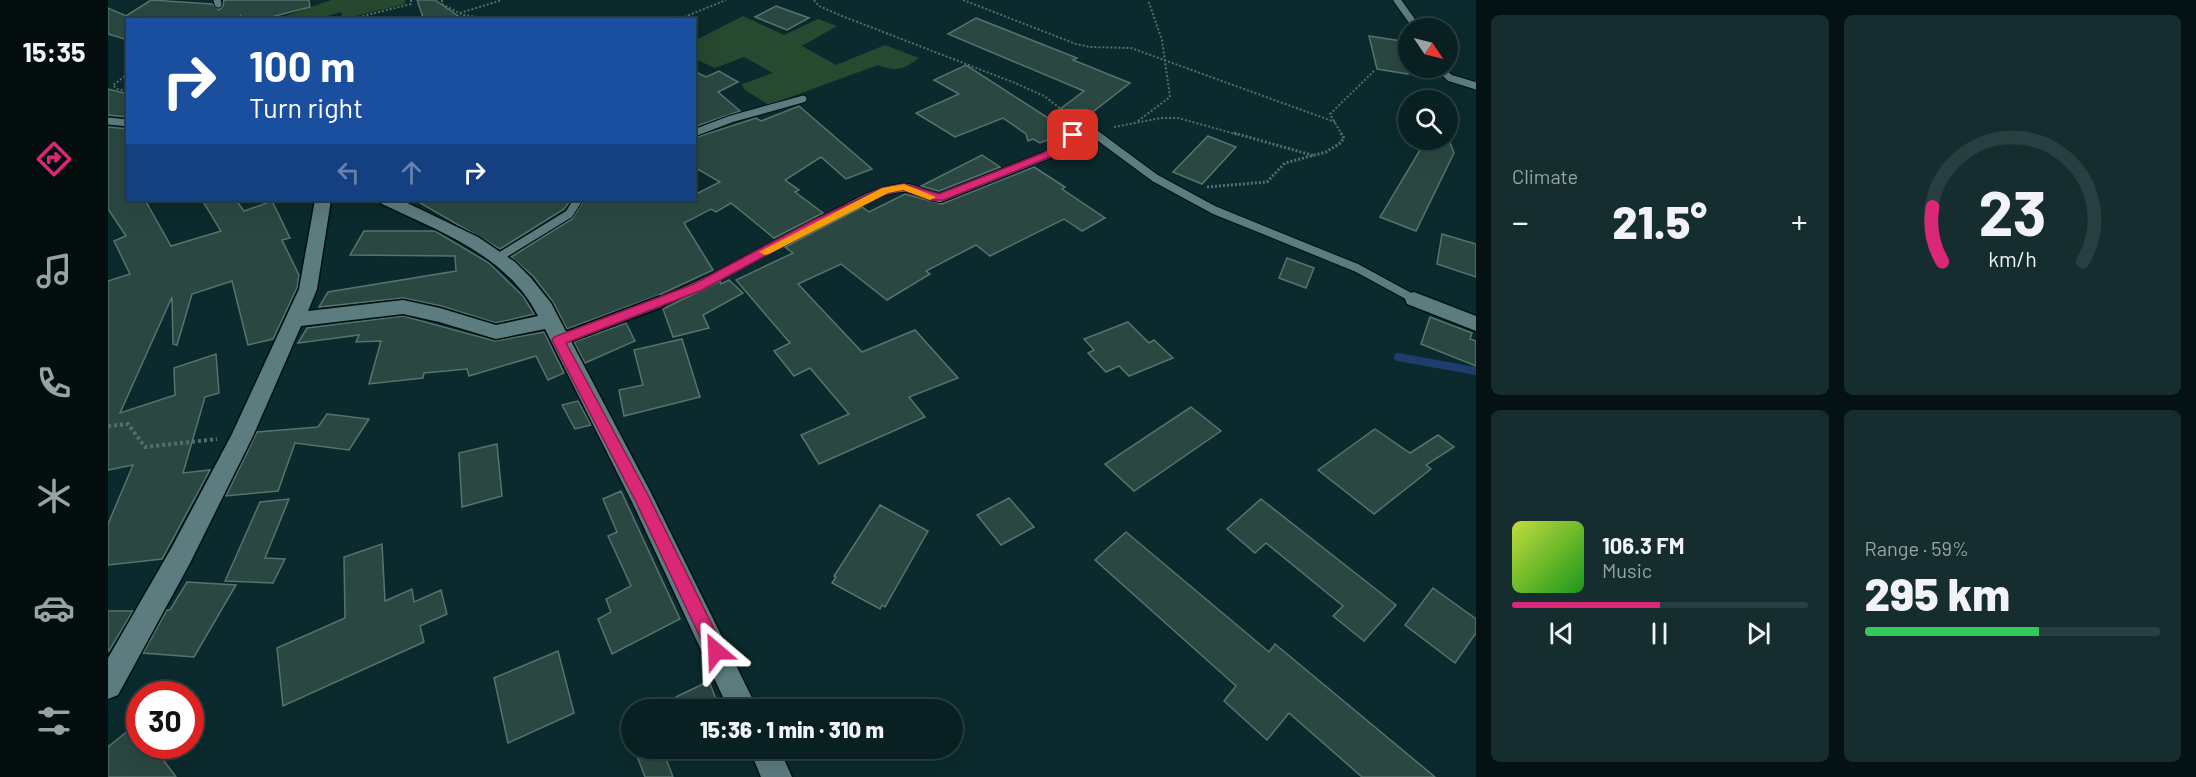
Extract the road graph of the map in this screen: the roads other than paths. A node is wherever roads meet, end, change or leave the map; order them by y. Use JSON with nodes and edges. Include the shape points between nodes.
{"nodes":[{"id":1,"x":1397,"y":0,"type":"edge"},
{"id":2,"x":1410,"y":18,"type":"edge"},
{"id":3,"x":1451,"y":78,"type":"edge"},
{"id":4,"x":1476,"y":86,"type":"edge"},
{"id":5,"x":803,"y":99,"type":"dead end"},
{"id":6,"x":108,"y":121,"type":"edge"},
{"id":7,"x":126,"y":123,"type":"edge"},
{"id":8,"x":696,"y":132,"type":"edge"},
{"id":9,"x":322,"y":201,"type":"edge"},
{"id":10,"x":390,"y":201,"type":"edge"},
{"id":11,"x":577,"y":201,"type":"edge"},
{"id":12,"x":499,"y":257,"type":"junction"},
{"id":13,"x":1414,"y":299,"type":"joint"},
{"id":14,"x":293,"y":320,"type":"junction"},
{"id":15,"x":1476,"y":324,"type":"edge"},
{"id":16,"x":554,"y":331,"type":"junction"},
{"id":17,"x":108,"y":685,"type":"edge"},
{"id":18,"x":739,"y":699,"type":"edge"},
{"id":19,"x":768,"y":759,"type":"edge"},
{"id":20,"x":777,"y":777,"type":"edge"}],
"edges":[{"from":1,"to":2,"type":"lane"},
{"from":3,"to":4,"type":"lane"},
{"from":5,"to":8,"type":"lane","via":[[731,118]]},
{"from":6,"to":7,"type":"lane"},
{"from":9,"to":14,"type":"street","via":[[308,289]]},
{"from":10,"to":12,"type":"street"},
{"from":11,"to":12,"type":"lane","via":[[569,214]]},
{"from":12,"to":16,"type":"street","via":[[525,281]]},
{"from":13,"to":15,"type":"street"},
{"from":13,"to":16,"type":"lane","via":[[1357,268],[1193,199],[1155,178],[1092,132],[1073,135],[1047,155],[940,198],[904,187],[885,190],[698,287]]},
{"from":14,"to":16,"type":"street","via":[[403,308],[496,332]]},
{"from":14,"to":17,"type":"street","via":[[242,436]]},
{"from":16,"to":18,"type":"street","via":[[642,498]]},
{"from":19,"to":20,"type":"street"}]}
